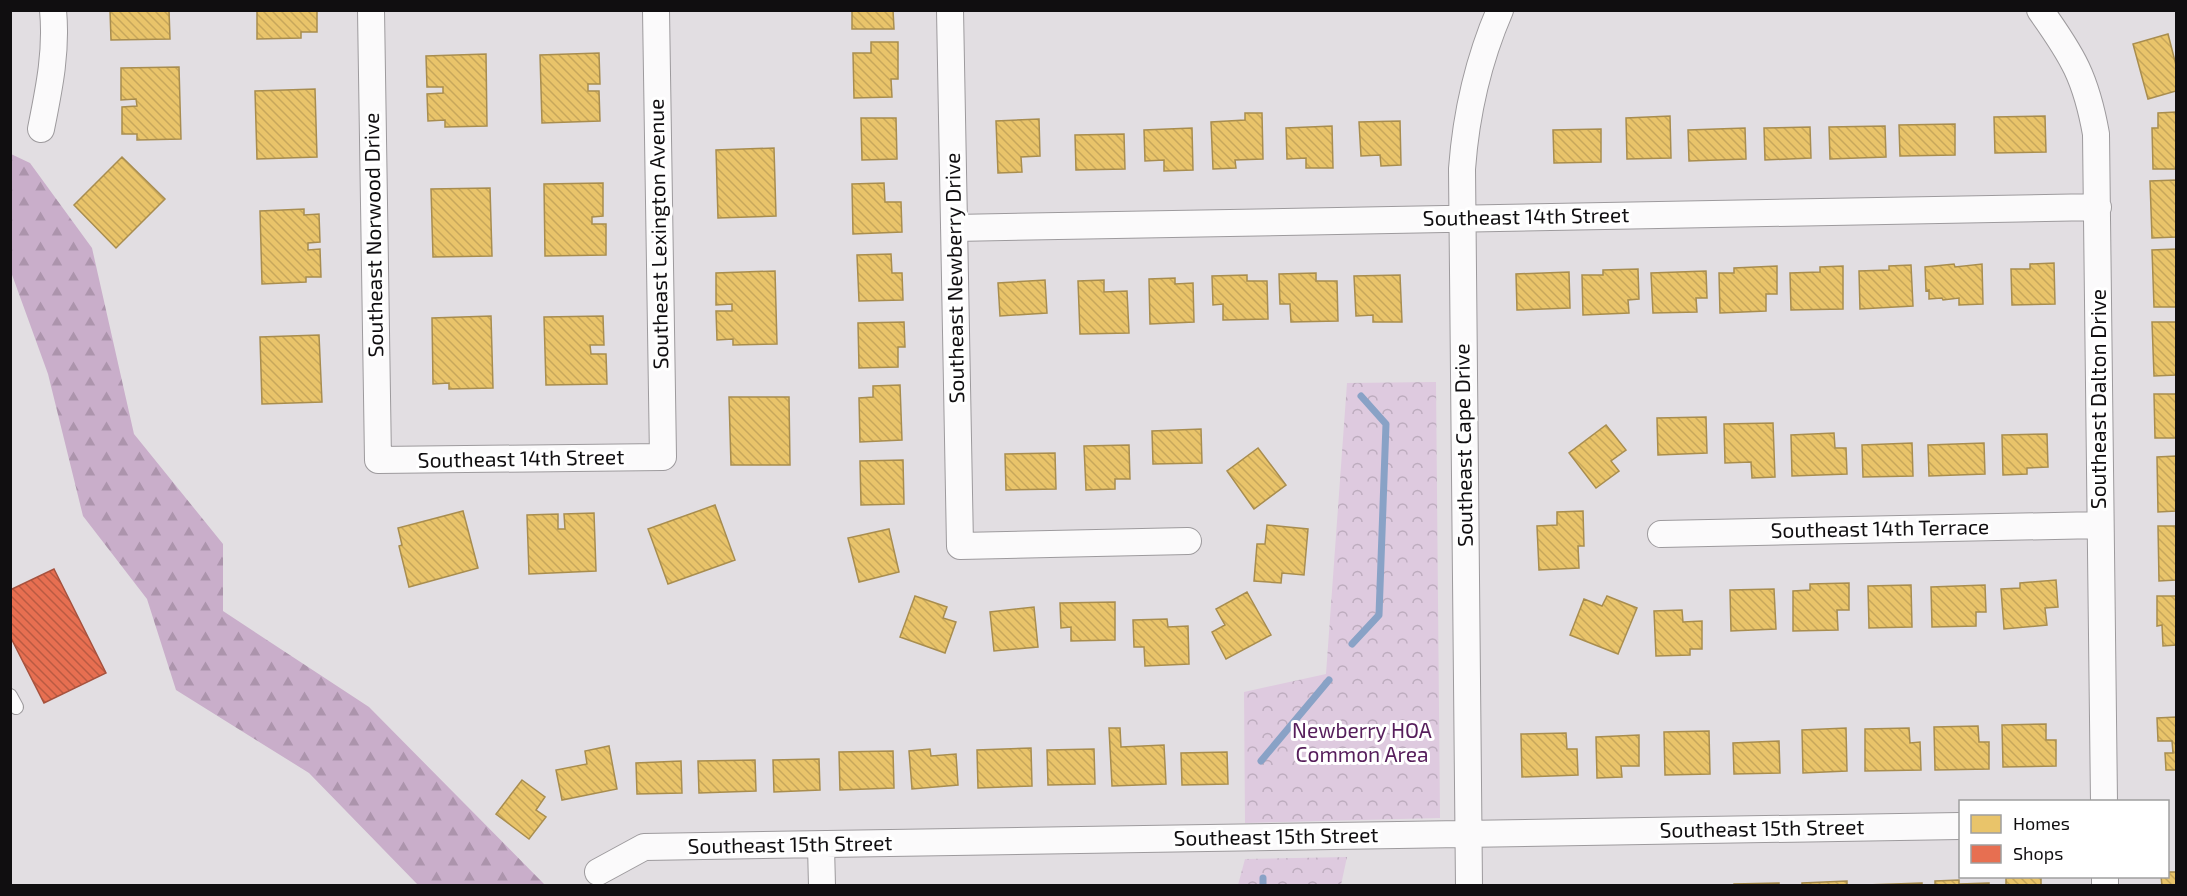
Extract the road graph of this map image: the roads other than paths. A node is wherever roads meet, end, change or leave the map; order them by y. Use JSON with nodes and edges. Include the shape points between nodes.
{"nodes":[{"id":1,"x":53,"y":10,"type":"edge"},
{"id":2,"x":370,"y":10,"type":"edge"},
{"id":3,"x":656,"y":10,"type":"edge"},
{"id":4,"x":950,"y":10,"type":"edge"},
{"id":5,"x":1500,"y":10,"type":"edge"},
{"id":6,"x":2040,"y":10,"type":"edge"},
{"id":7,"x":41,"y":129,"type":"dead end"},
{"id":8,"x":2098,"y":207,"type":"junction"},
{"id":9,"x":1462,"y":219,"type":"junction"},
{"id":10,"x":954,"y":228,"type":"junction"},
{"id":11,"x":663,"y":457,"type":"joint"},
{"id":12,"x":378,"y":460,"type":"joint"},
{"id":13,"x":2100,"y":525,"type":"junction"},
{"id":14,"x":1661,"y":534,"type":"dead end"},
{"id":15,"x":1188,"y":542,"type":"dead end"},
{"id":16,"x":2104,"y":800,"type":"edge"},
{"id":17,"x":1959,"y":826,"type":"edge"},
{"id":18,"x":1468,"y":834,"type":"junction"},
{"id":19,"x":821,"y":846,"type":"junction"},
{"id":20,"x":598,"y":872,"type":"dead end"},
{"id":21,"x":822,"y":885,"type":"edge"},
{"id":22,"x":1469,"y":885,"type":"edge"}],
"edges":[{"from":1,"to":7,"type":"street","via":[[53,66]]},
{"from":2,"to":12,"type":"street","name":"Southeast Norwood Drive"},
{"from":3,"to":11,"type":"street","name":"Southeast Lexington Avenue"},
{"from":4,"to":10,"type":"street","name":"Southeast Newberry Drive"},
{"from":5,"to":9,"type":"street","name":"Southeast Cape Drive","via":[[1465,128]]},
{"from":6,"to":8,"type":"street","name":"Southeast Dalton Drive","via":[[2069,50],[2091,104]]},
{"from":8,"to":9,"type":"street","name":"Southeast 14th Street"},
{"from":8,"to":13,"type":"street","name":"Southeast Dalton Drive"},
{"from":9,"to":10,"type":"street","name":"Southeast 14th Street"},
{"from":9,"to":18,"type":"street","name":"Southeast Cape Drive"},
{"from":10,"to":15,"type":"street","name":"Southeast Newberry Drive","via":[[960,546]]},
{"from":11,"to":12,"type":"street","name":"Southeast 14th Street"},
{"from":13,"to":14,"type":"street","name":"Southeast 14th Terrace"},
{"from":13,"to":16,"type":"street","name":"Southeast Dalton Drive"},
{"from":17,"to":18,"type":"street","name":"Southeast 15th Street"},
{"from":18,"to":19,"type":"street","name":"Southeast 15th Street"},
{"from":18,"to":22,"type":"street","name":"Southeast Cape Drive"},
{"from":19,"to":20,"type":"street","name":"Southeast 15th Street","via":[[644,847]]},
{"from":19,"to":21,"type":"street"}]}
